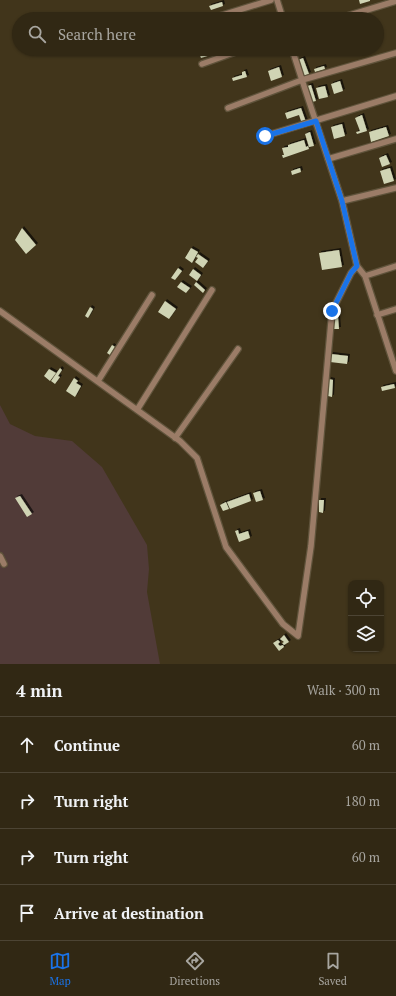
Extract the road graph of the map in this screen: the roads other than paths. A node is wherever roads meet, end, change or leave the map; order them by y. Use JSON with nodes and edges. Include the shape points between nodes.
{"nodes":[{"id":1,"x":271,"y":0,"type":"edge"},
{"id":2,"x":277,"y":0,"type":"edge"},
{"id":3,"x":396,"y":1,"type":"edge"},
{"id":4,"x":232,"y":12,"type":"edge"},
{"id":5,"x":281,"y":12,"type":"edge"},
{"id":6,"x":360,"y":12,"type":"edge"},
{"id":7,"x":396,"y":53,"type":"edge"},
{"id":8,"x":224,"y":56,"type":"edge"},
{"id":9,"x":294,"y":56,"type":"edge"},
{"id":10,"x":202,"y":64,"type":"dead end"},
{"id":11,"x":302,"y":80,"type":"junction"},
{"id":12,"x":396,"y":96,"type":"edge"},
{"id":13,"x":228,"y":108,"type":"dead end"},
{"id":14,"x":316,"y":121,"type":"junction"},
{"id":15,"x":265,"y":136,"type":"dead end"},
{"id":16,"x":396,"y":139,"type":"edge"},
{"id":17,"x":328,"y":159,"type":"junction"},
{"id":18,"x":396,"y":188,"type":"edge"},
{"id":19,"x":342,"y":201,"type":"junction"},
{"id":20,"x":357,"y":266,"type":"junction"},
{"id":21,"x":396,"y":266,"type":"edge"},
{"id":22,"x":365,"y":276,"type":"junction"},
{"id":23,"x":212,"y":290,"type":"dead end"},
{"id":24,"x":152,"y":295,"type":"dead end"},
{"id":25,"x":396,"y":309,"type":"edge"},
{"id":26,"x":0,"y":311,"type":"edge"},
{"id":27,"x":377,"y":315,"type":"junction"},
{"id":28,"x":238,"y":349,"type":"dead end"},
{"id":29,"x":396,"y":370,"type":"edge"},
{"id":30,"x":98,"y":382,"type":"junction"},
{"id":31,"x":137,"y":410,"type":"junction"},
{"id":32,"x":175,"y":438,"type":"junction"},
{"id":33,"x":0,"y":556,"type":"edge"},
{"id":34,"x":4,"y":564,"type":"dead end"}],
"edges":[{"from":1,"to":4,"type":"street"},
{"from":2,"to":5,"type":"street"},
{"from":3,"to":6,"type":"street"},
{"from":7,"to":11,"type":"street"},
{"from":8,"to":10,"type":"street"},
{"from":9,"to":11,"type":"street"},
{"from":11,"to":13,"type":"street"},
{"from":11,"to":14,"type":"street"},
{"from":12,"to":14,"type":"street"},
{"from":14,"to":15,"type":"street"},
{"from":14,"to":17,"type":"street"},
{"from":16,"to":17,"type":"street"},
{"from":17,"to":19,"type":"street"},
{"from":18,"to":19,"type":"street"},
{"from":19,"to":20,"type":"street"},
{"from":20,"to":22,"type":"street"},
{"from":20,"to":32,"type":"street","via":[[332,311],[311,546],[298,636],[283,624],[226,547],[196,458]]},
{"from":21,"to":22,"type":"street"},
{"from":22,"to":27,"type":"street"},
{"from":23,"to":31,"type":"street"},
{"from":24,"to":30,"type":"street"},
{"from":25,"to":27,"type":"street"},
{"from":26,"to":30,"type":"street"},
{"from":27,"to":29,"type":"street"},
{"from":28,"to":32,"type":"street"},
{"from":30,"to":31,"type":"street"},
{"from":31,"to":32,"type":"street"},
{"from":33,"to":34,"type":"street"}]}
